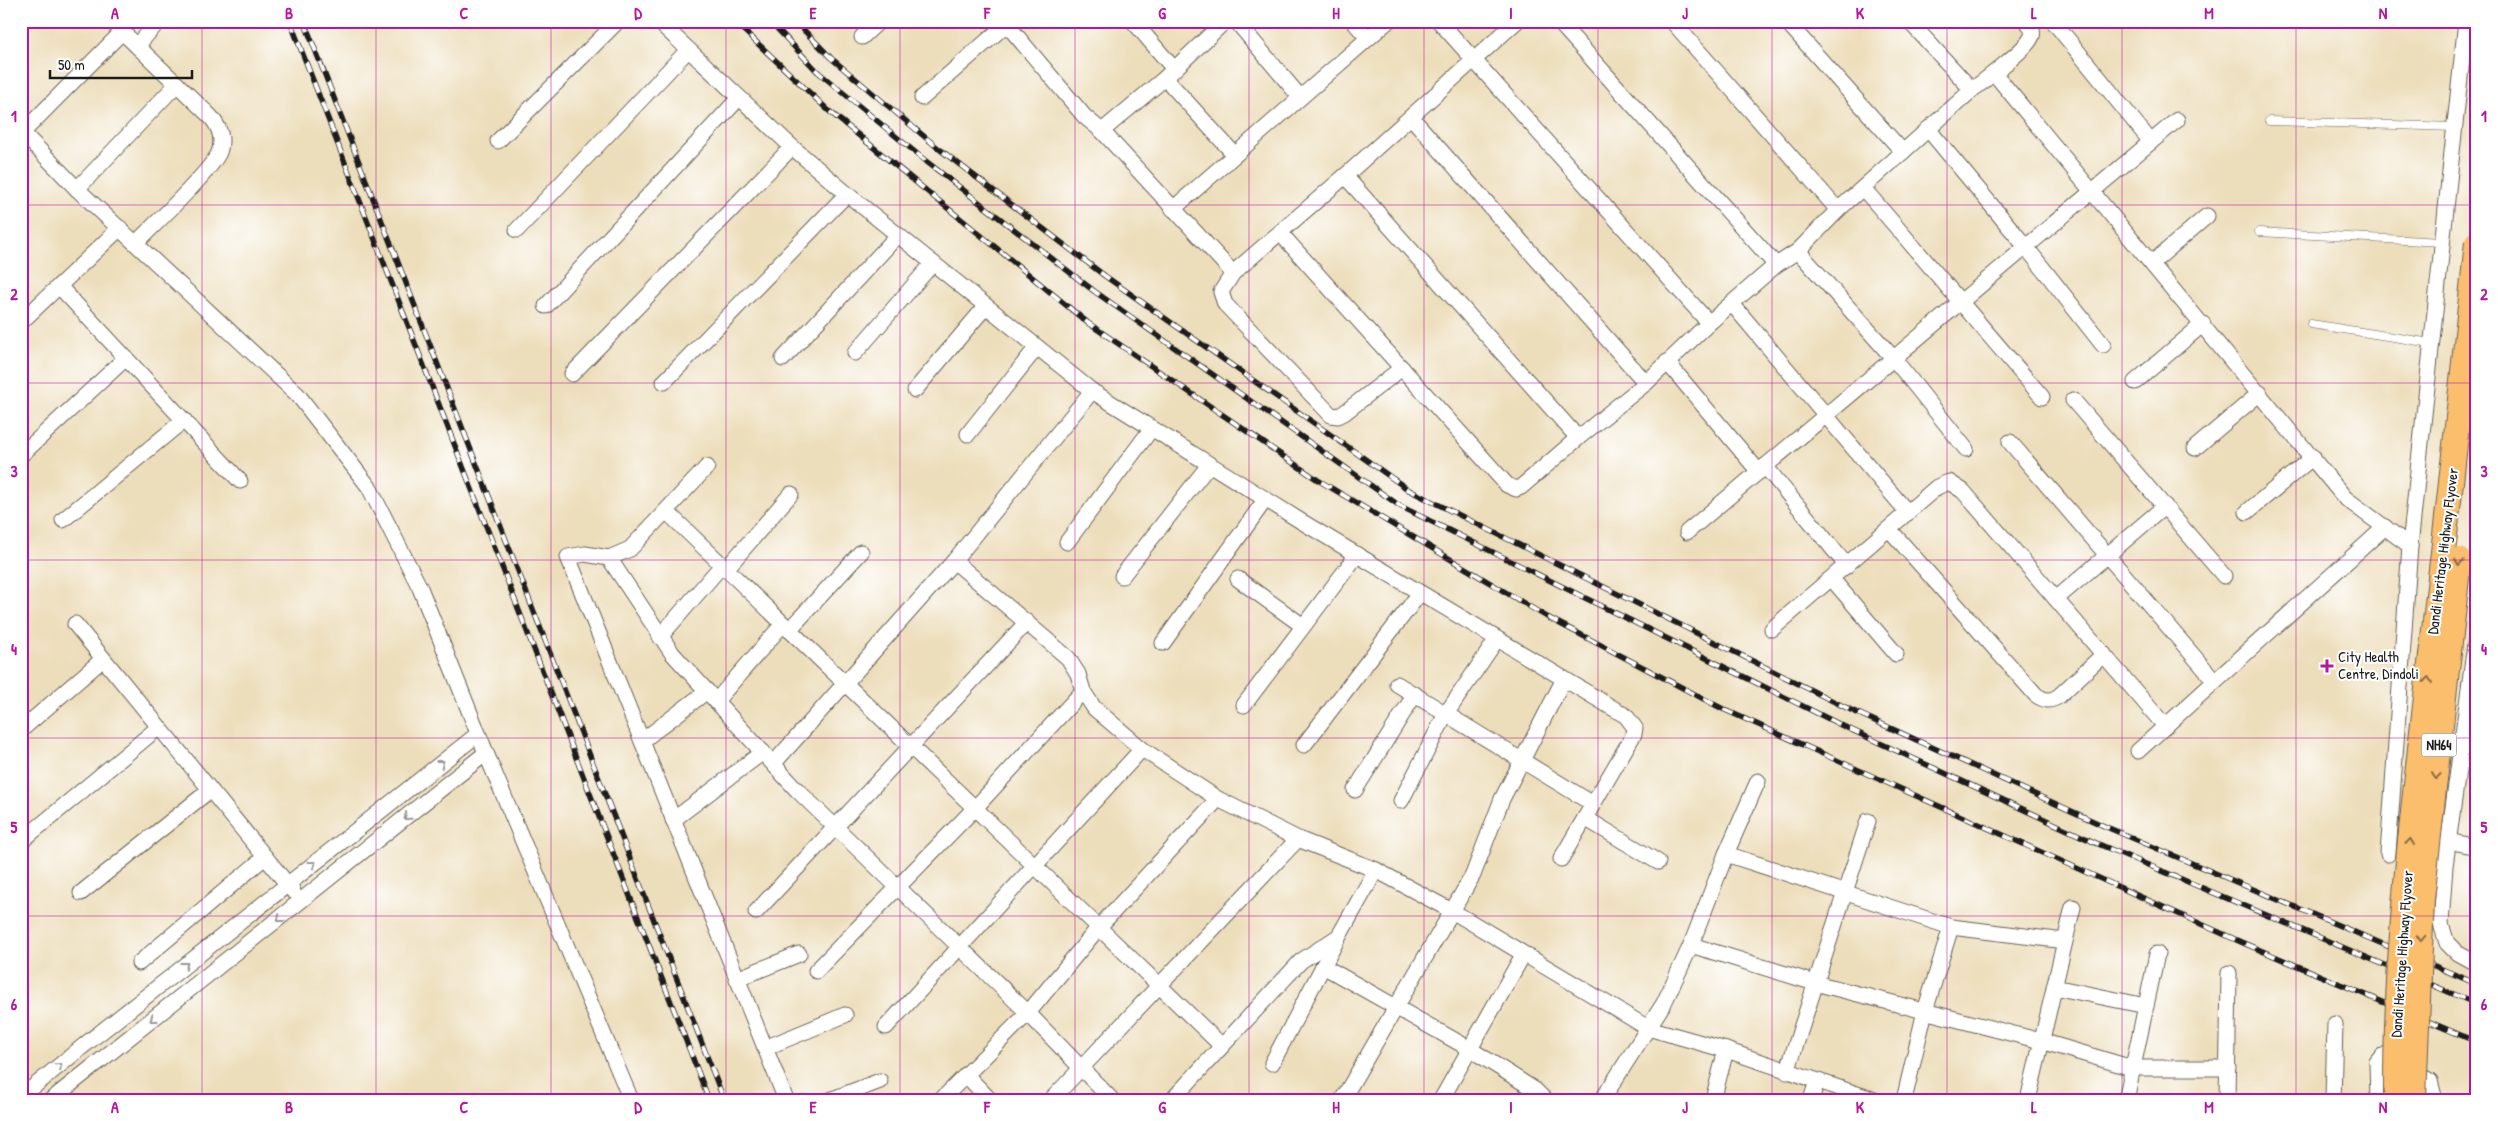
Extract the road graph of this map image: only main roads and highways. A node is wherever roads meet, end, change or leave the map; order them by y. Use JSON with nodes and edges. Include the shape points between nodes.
{"nodes":[{"id":1,"x":2477,"y":242,"type":"edge"},
{"id":2,"x":2477,"y":392,"type":"edge"},
{"id":3,"x":2396,"y":1100,"type":"edge"},
{"id":4,"x":2414,"y":1100,"type":"edge"}],
"edges":[{"from":3,"to":1,"type":"main road","name":"Dandi Heritage Highway Flyover","number":"NH64","one_way":true,"bridge":true,"via":[[2401,935]]},
{"from":2,"to":4,"type":"main road","name":"Dandi Heritage Highway Flyover","number":"NH64","one_way":true,"bridge":true,"via":[[2422,899]]}]}
